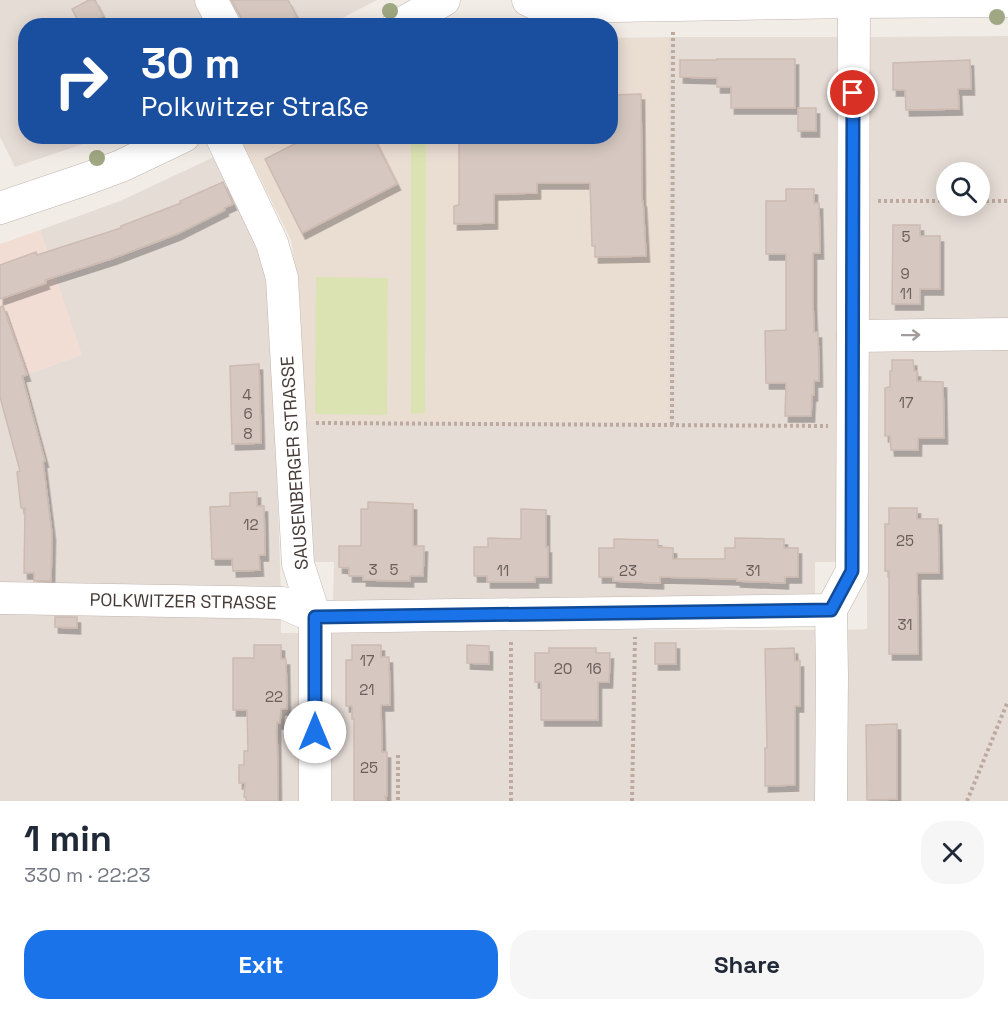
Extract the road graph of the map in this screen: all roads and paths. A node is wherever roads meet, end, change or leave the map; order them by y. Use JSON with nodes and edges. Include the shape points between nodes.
{"nodes":[{"id":1,"x":211,"y":0,"type":"edge"},
{"id":2,"x":444,"y":0,"type":"edge"},
{"id":3,"x":528,"y":0,"type":"edge"},
{"id":4,"x":1008,"y":1,"type":"edge"},
{"id":5,"x":854,"y":2,"type":"junction"},
{"id":6,"x":221,"y":18,"type":"edge"},
{"id":7,"x":411,"y":18,"type":"edge"},
{"id":8,"x":673,"y":29,"type":"dead end"},
{"id":9,"x":167,"y":144,"type":"edge"},
{"id":10,"x":225,"y":144,"type":"edge"},
{"id":11,"x":936,"y":201,"type":"edge"},
{"id":12,"x":990,"y":201,"type":"edge"},
{"id":13,"x":1008,"y":201,"type":"edge"},
{"id":14,"x":853,"y":202,"type":"junction"},
{"id":15,"x":0,"y":208,"type":"edge"},
{"id":16,"x":1008,"y":334,"type":"edge"},
{"id":17,"x":853,"y":336,"type":"junction"},
{"id":18,"x":290,"y":423,"type":"junction"},
{"id":19,"x":672,"y":425,"type":"junction"},
{"id":20,"x":853,"y":426,"type":"junction"},
{"id":21,"x":0,"y":598,"type":"edge"},
{"id":22,"x":831,"y":610,"type":"junction"},
{"id":23,"x":635,"y":612,"type":"junction"},
{"id":24,"x":511,"y":614,"type":"junction"},
{"id":25,"x":315,"y":617,"type":"junction"},
{"id":26,"x":1008,"y":701,"type":"edge"},
{"id":27,"x":398,"y":755,"type":"dead end"},
{"id":28,"x":315,"y":801,"type":"edge"},
{"id":29,"x":398,"y":801,"type":"edge"},
{"id":30,"x":511,"y":801,"type":"edge"},
{"id":31,"x":633,"y":801,"type":"edge"},
{"id":32,"x":831,"y":801,"type":"edge"},
{"id":33,"x":967,"y":801,"type":"edge"}],
"edges":[{"from":1,"to":6,"type":"street"},
{"from":2,"to":7,"type":"street"},
{"from":3,"to":5,"type":"street","via":[[556,7]]},
{"from":4,"to":5,"type":"street"},
{"from":5,"to":14,"type":"street"},
{"from":8,"to":19,"type":"path"},
{"from":9,"to":15,"type":"street","via":[[121,166]]},
{"from":10,"to":18,"type":"street","name":"SAUSENBERGER STRASSE","via":[[272,243],[282,278]]},
{"from":11,"to":14,"type":"path"},
{"from":12,"to":13,"type":"path"},
{"from":14,"to":17,"type":"street"},
{"from":17,"to":16,"type":"street","one_way":true},
{"from":17,"to":20,"type":"street"},
{"from":18,"to":19,"type":"path"},
{"from":18,"to":25,"type":"street","name":"SAUSENBERGER STRASSE","via":[[298,564]]},
{"from":19,"to":20,"type":"path"},
{"from":20,"to":22,"type":"street","via":[[852,571]]},
{"from":21,"to":25,"type":"street","name":"POLKWITZER STRASSE","via":[[283,603]]},
{"from":22,"to":23,"type":"street","name":"POLKWITZER STRASSE"},
{"from":22,"to":32,"type":"street"},
{"from":23,"to":24,"type":"street","name":"POLKWITZER STRASSE"},
{"from":23,"to":31,"type":"path"},
{"from":24,"to":25,"type":"street","name":"POLKWITZER STRASSE"},
{"from":24,"to":30,"type":"path"},
{"from":25,"to":28,"type":"street","name":"SAUSENBERGER STRASSE"},
{"from":26,"to":33,"type":"path"},
{"from":27,"to":29,"type":"path"}]}
